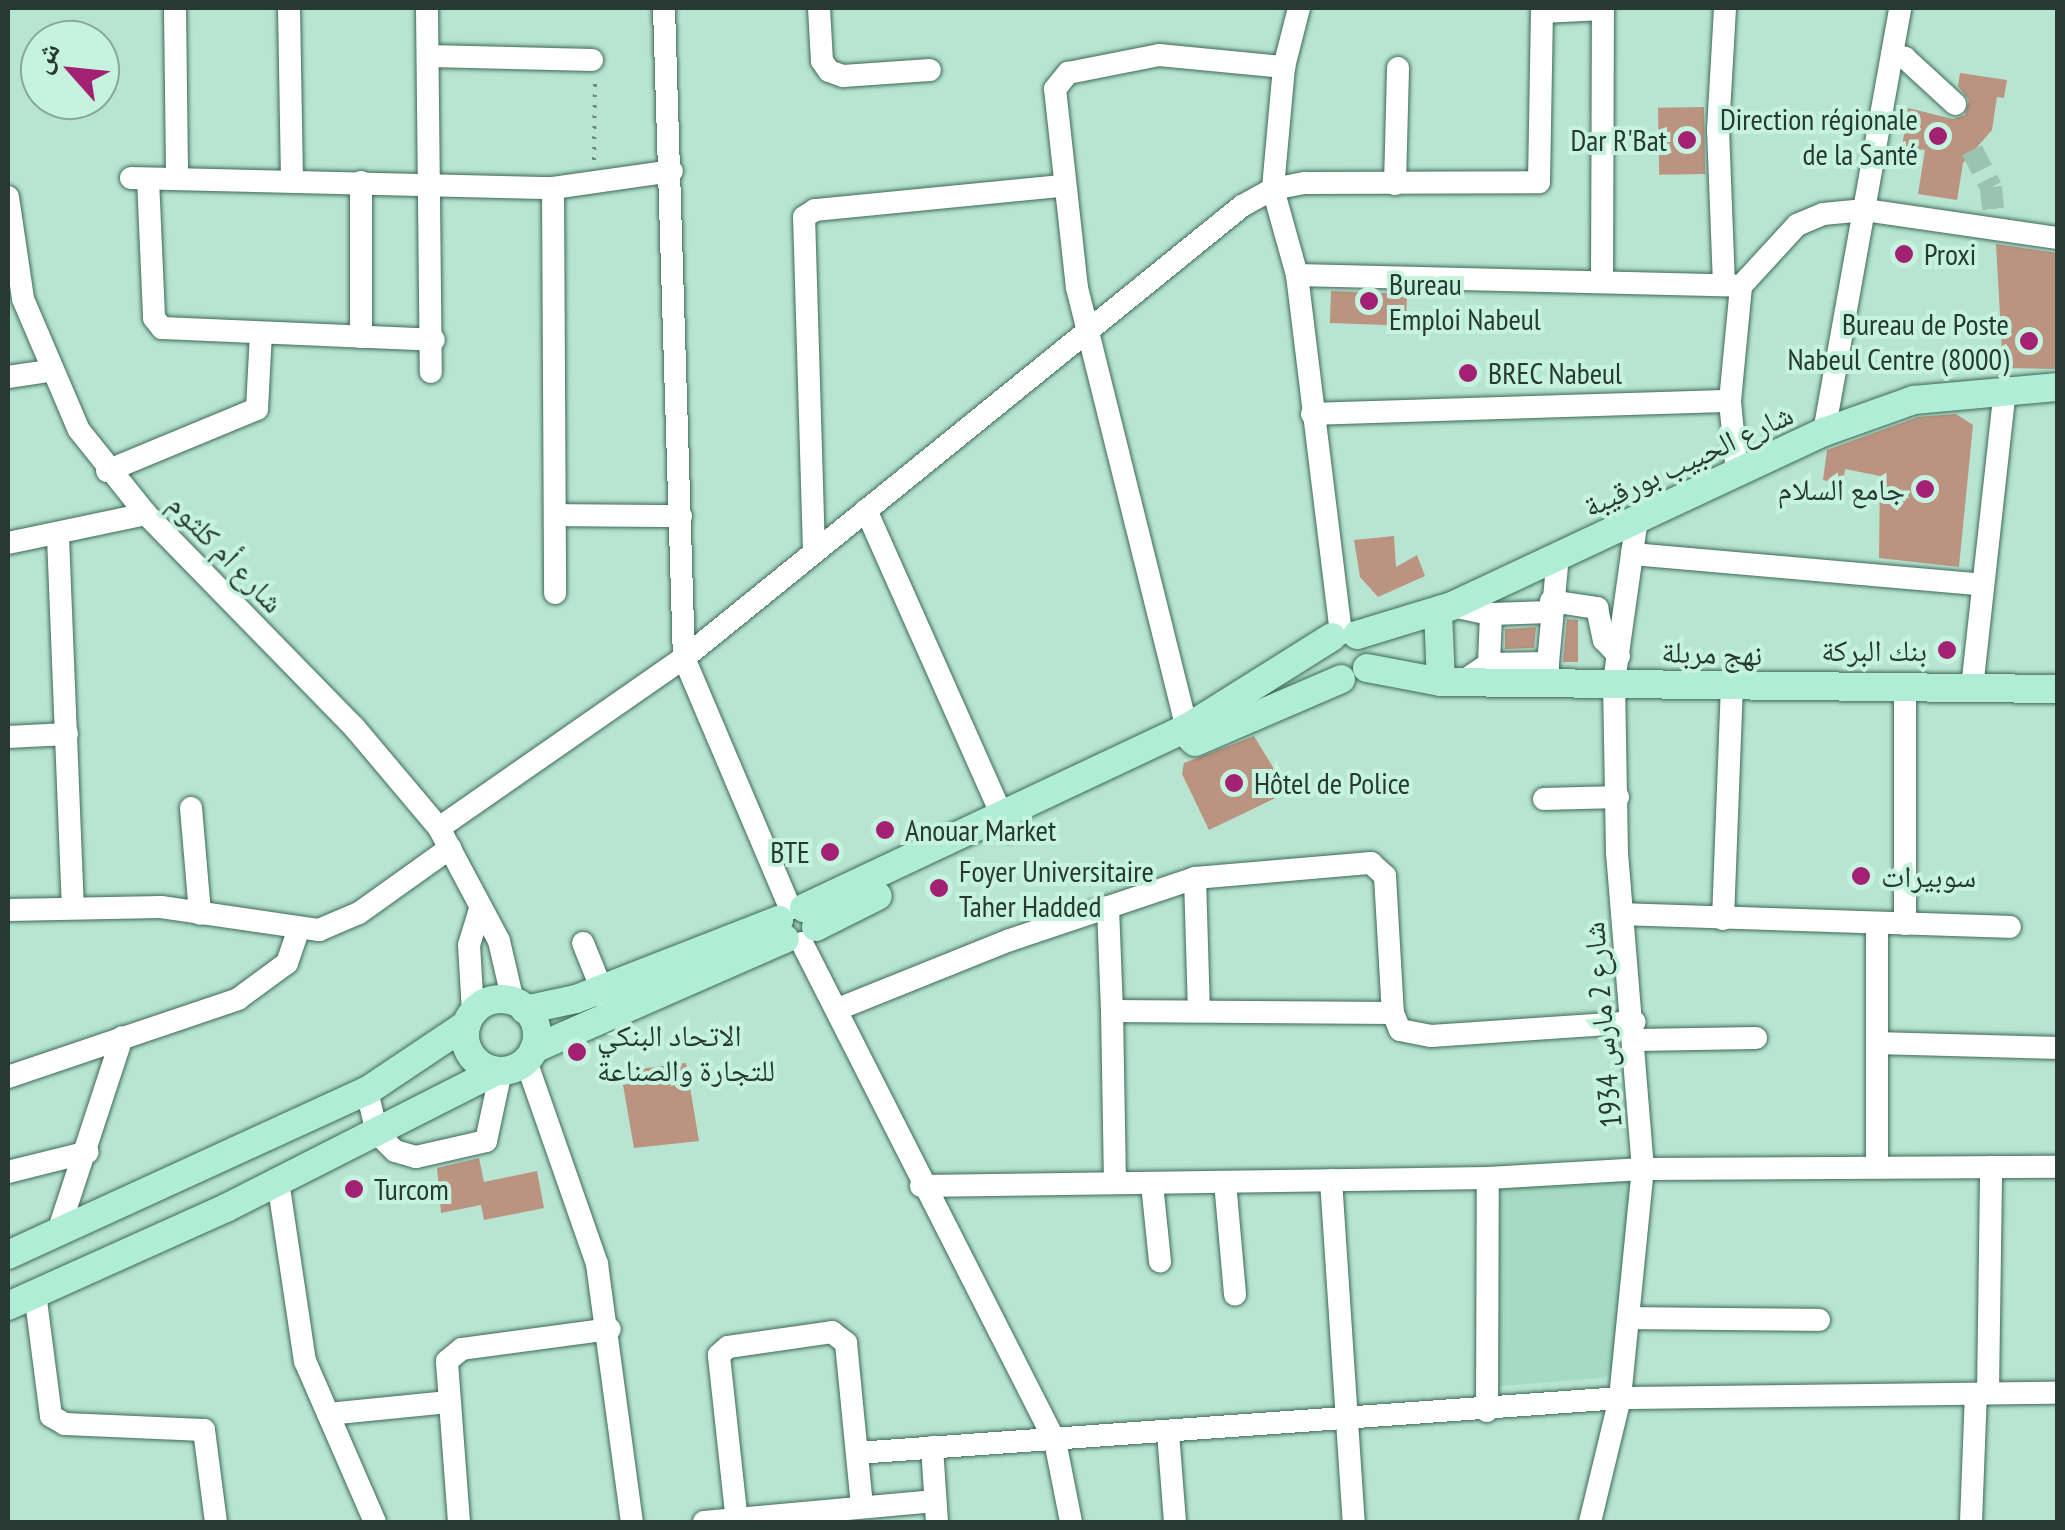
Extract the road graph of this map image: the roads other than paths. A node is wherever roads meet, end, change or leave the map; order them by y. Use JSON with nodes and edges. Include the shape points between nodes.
{"nodes":[{"id":1,"x":176,"y":8,"type":"edge"},
{"id":2,"x":289,"y":8,"type":"edge"},
{"id":3,"x":427,"y":8,"type":"edge"},
{"id":4,"x":664,"y":8,"type":"edge"},
{"id":5,"x":819,"y":8,"type":"edge"},
{"id":6,"x":1299,"y":8,"type":"edge"},
{"id":7,"x":1603,"y":8,"type":"edge"},
{"id":8,"x":1725,"y":8,"type":"edge"},
{"id":9,"x":1900,"y":8,"type":"edge"},
{"id":10,"x":1892,"y":54,"type":"junction"},
{"id":11,"x":430,"y":56,"type":"junction"},
{"id":12,"x":592,"y":60,"type":"road end"},
{"id":13,"x":1284,"y":67,"type":"junction"},
{"id":14,"x":1398,"y":68,"type":"dead end"},
{"id":15,"x":930,"y":70,"type":"dead end"},
{"id":16,"x":1955,"y":104,"type":"dead end"},
{"id":17,"x":672,"y":171,"type":"junction"},
{"id":18,"x":178,"y":179,"type":"junction"},
{"id":19,"x":292,"y":179,"type":"junction"},
{"id":20,"x":361,"y":182,"type":"junction"},
{"id":21,"x":1395,"y":184,"type":"junction"},
{"id":22,"x":432,"y":186,"type":"junction"},
{"id":23,"x":1061,"y":186,"type":"junction"},
{"id":24,"x":553,"y":188,"type":"junction"},
{"id":25,"x":1273,"y":188,"type":"junction"},
{"id":26,"x":8,"y":197,"type":"edge"},
{"id":27,"x":1865,"y":210,"type":"junction"},
{"id":28,"x":2058,"y":238,"type":"edge"},
{"id":29,"x":1297,"y":275,"type":"junction"},
{"id":30,"x":1602,"y":282,"type":"junction"},
{"id":31,"x":1733,"y":286,"type":"junction"},
{"id":32,"x":1090,"y":329,"type":"junction"},
{"id":33,"x":261,"y":334,"type":"junction"},
{"id":34,"x":360,"y":337,"type":"junction"},
{"id":35,"x":434,"y":340,"type":"junction"},
{"id":36,"x":48,"y":371,"type":"junction"},
{"id":37,"x":431,"y":372,"type":"dead end"},
{"id":38,"x":8,"y":377,"type":"edge"},
{"id":39,"x":2058,"y":387,"type":"edge"},
{"id":40,"x":2005,"y":388,"type":"junction"},
{"id":41,"x":1730,"y":401,"type":"junction"},
{"id":42,"x":1312,"y":414,"type":"junction"},
{"id":43,"x":1824,"y":432,"type":"junction"},
{"id":44,"x":107,"y":470,"type":"junction"},
{"id":45,"x":1736,"y":473,"type":"junction"},
{"id":46,"x":866,"y":510,"type":"junction"},
{"id":47,"x":146,"y":514,"type":"junction"},
{"id":48,"x":554,"y":515,"type":"junction"},
{"id":49,"x":681,"y":516,"type":"junction"},
{"id":50,"x":1637,"y":518,"type":"junction"},
{"id":51,"x":58,"y":537,"type":"junction"},
{"id":52,"x":8,"y":543,"type":"edge"},
{"id":53,"x":814,"y":552,"type":"junction"},
{"id":54,"x":1632,"y":554,"type":"junction"},
{"id":55,"x":1558,"y":556,"type":"junction"},
{"id":56,"x":1983,"y":586,"type":"junction"},
{"id":57,"x":556,"y":593,"type":"dead end"},
{"id":58,"x":1550,"y":607,"type":"junction"},
{"id":59,"x":1445,"y":609,"type":"junction"},
{"id":60,"x":1491,"y":614,"type":"junction"},
{"id":61,"x":1343,"y":635,"type":"junction"},
{"id":62,"x":684,"y":658,"type":"junction"},
{"id":63,"x":1490,"y":664,"type":"junction"},
{"id":64,"x":1367,"y":668,"type":"junction"},
{"id":65,"x":1616,"y":669,"type":"junction"},
{"id":66,"x":1548,"y":672,"type":"junction"},
{"id":67,"x":1341,"y":679,"type":"junction"},
{"id":68,"x":1451,"y":682,"type":"junction"},
{"id":69,"x":1732,"y":686,"type":"junction"},
{"id":70,"x":1972,"y":688,"type":"junction"},
{"id":71,"x":2058,"y":689,"type":"edge"},
{"id":72,"x":1905,"y":690,"type":"junction"},
{"id":73,"x":67,"y":734,"type":"junction"},
{"id":74,"x":1189,"y":736,"type":"junction"},
{"id":75,"x":8,"y":737,"type":"edge"},
{"id":76,"x":1618,"y":797,"type":"junction"},
{"id":77,"x":1544,"y":799,"type":"dead end"},
{"id":78,"x":191,"y":808,"type":"dead end"},
{"id":79,"x":1005,"y":824,"type":"junction"},
{"id":80,"x":444,"y":838,"type":"junction"},
{"id":81,"x":1196,"y":878,"type":"junction"},
{"id":82,"x":73,"y":906,"type":"junction"},
{"id":83,"x":1108,"y":907,"type":"junction"},
{"id":84,"x":8,"y":910,"type":"edge"},
{"id":85,"x":480,"y":910,"type":"junction"},
{"id":86,"x":200,"y":914,"type":"junction"},
{"id":87,"x":1622,"y":914,"type":"junction"},
{"id":88,"x":1724,"y":919,"type":"junction"},
{"id":89,"x":1877,"y":923,"type":"junction"},
{"id":90,"x":796,"y":924,"type":"junction"},
{"id":91,"x":1904,"y":924,"type":"junction"},
{"id":92,"x":2010,"y":927,"type":"dead end"},
{"id":93,"x":298,"y":931,"type":"junction"},
{"id":94,"x":584,"y":943,"type":"dead end"},
{"id":95,"x":606,"y":1001,"type":"junction"},
{"id":96,"x":519,"y":1006,"type":"junction"},
{"id":97,"x":838,"y":1010,"type":"junction"},
{"id":98,"x":1199,"y":1010,"type":"junction"},
{"id":99,"x":1112,"y":1011,"type":"junction"},
{"id":100,"x":1392,"y":1013,"type":"junction"},
{"id":101,"x":470,"y":1018,"type":"junction"},
{"id":102,"x":1636,"y":1031,"type":"junction"},
{"id":103,"x":122,"y":1037,"type":"junction"},
{"id":104,"x":1756,"y":1038,"type":"dead end"},
{"id":105,"x":1877,"y":1043,"type":"junction"},
{"id":106,"x":2058,"y":1048,"type":"edge"},
{"id":107,"x":514,"y":1063,"type":"junction"},
{"id":108,"x":8,"y":1077,"type":"edge"},
{"id":109,"x":366,"y":1092,"type":"junction"},
{"id":110,"x":377,"y":1133,"type":"junction"},
{"id":111,"x":88,"y":1152,"type":"junction"},
{"id":112,"x":2058,"y":1166,"type":"edge"},
{"id":113,"x":1991,"y":1167,"type":"junction"},
{"id":114,"x":1643,"y":1168,"type":"junction"},
{"id":115,"x":1877,"y":1168,"type":"junction"},
{"id":116,"x":8,"y":1172,"type":"edge"},
{"id":117,"x":1488,"y":1178,"type":"junction"},
{"id":118,"x":278,"y":1180,"type":"junction"},
{"id":119,"x":1331,"y":1180,"type":"junction"},
{"id":120,"x":1225,"y":1182,"type":"junction"},
{"id":121,"x":1115,"y":1183,"type":"junction"},
{"id":122,"x":1152,"y":1184,"type":"junction"},
{"id":123,"x":921,"y":1186,"type":"junction"},
{"id":124,"x":58,"y":1232,"type":"junction"},
{"id":125,"x":8,"y":1255,"type":"edge"},
{"id":126,"x":1160,"y":1262,"type":"dead end"},
{"id":127,"x":35,"y":1293,"type":"junction"},
{"id":128,"x":1235,"y":1295,"type":"dead end"},
{"id":129,"x":8,"y":1306,"type":"edge"},
{"id":130,"x":1631,"y":1318,"type":"junction"},
{"id":131,"x":1819,"y":1320,"type":"dead end"},
{"id":132,"x":610,"y":1329,"type":"junction"},
{"id":133,"x":2058,"y":1393,"type":"edge"},
{"id":134,"x":1982,"y":1394,"type":"junction"},
{"id":135,"x":1620,"y":1398,"type":"junction"},
{"id":136,"x":448,"y":1402,"type":"junction"},
{"id":137,"x":1487,"y":1411,"type":"junction"},
{"id":138,"x":328,"y":1414,"type":"junction"},
{"id":139,"x":1343,"y":1422,"type":"junction"},
{"id":140,"x":1168,"y":1433,"type":"junction"},
{"id":141,"x":1054,"y":1441,"type":"junction"},
{"id":142,"x":932,"y":1447,"type":"junction"},
{"id":143,"x":857,"y":1453,"type":"junction"},
{"id":144,"x":862,"y":1506,"type":"junction"},
{"id":145,"x":936,"y":1512,"type":"edge"},
{"id":146,"x":814,"y":1518,"type":"edge"},
{"id":147,"x":736,"y":1521,"type":"edge"},
{"id":148,"x":216,"y":1522,"type":"edge"},
{"id":149,"x":375,"y":1522,"type":"edge"},
{"id":150,"x":459,"y":1522,"type":"edge"},
{"id":151,"x":632,"y":1522,"type":"edge"},
{"id":152,"x":704,"y":1522,"type":"edge"},
{"id":153,"x":1071,"y":1522,"type":"edge"},
{"id":154,"x":1175,"y":1522,"type":"edge"},
{"id":155,"x":1354,"y":1522,"type":"edge"},
{"id":156,"x":1590,"y":1522,"type":"edge"},
{"id":157,"x":1970,"y":1522,"type":"edge"}],
"edges":[{"from":1,"to":18,"type":"street"},
{"from":2,"to":19,"type":"street"},
{"from":3,"to":11,"type":"street"},
{"from":4,"to":17,"type":"street"},
{"from":5,"to":15,"type":"street","via":[[822,61],[829,70],[843,76]]},
{"from":6,"to":13,"type":"street"},
{"from":7,"to":21,"type":"street","via":[[1542,12],[1539,182]]},
{"from":7,"to":30,"type":"street"},
{"from":8,"to":31,"type":"street","via":[[1718,130]]},
{"from":9,"to":10,"type":"street"},
{"from":10,"to":16,"type":"street"},
{"from":10,"to":27,"type":"street"},
{"from":11,"to":12,"type":"street"},
{"from":11,"to":22,"type":"street"},
{"from":13,"to":23,"type":"street","via":[[1159,55],[1068,73],[1056,89]]},
{"from":13,"to":25,"type":"street"},
{"from":14,"to":21,"type":"street"},
{"from":17,"to":24,"type":"street"},
{"from":17,"to":49,"type":"street"},
{"from":18,"to":19,"type":"street"},
{"from":18,"to":33,"type":"street","via":[[140,178],[158,325]]},
{"from":19,"to":20,"type":"street"},
{"from":20,"to":22,"type":"street"},
{"from":20,"to":34,"type":"street"},
{"from":21,"to":25,"type":"street"},
{"from":22,"to":24,"type":"street"},
{"from":22,"to":35,"type":"street"},
{"from":23,"to":32,"type":"street"},
{"from":23,"to":53,"type":"street","via":[[804,216]]},
{"from":24,"to":48,"type":"street"},
{"from":25,"to":29,"type":"street"},
{"from":25,"to":32,"type":"street"},
{"from":26,"to":36,"type":"street","name":"شارع أم كلثوم","via":[[23,300]]},
{"from":27,"to":28,"type":"street"},
{"from":27,"to":31,"type":"street","via":[[1823,214],[1797,225]]},
{"from":27,"to":43,"type":"street"},
{"from":29,"to":30,"type":"street"},
{"from":29,"to":42,"type":"street"},
{"from":30,"to":31,"type":"street"},
{"from":31,"to":41,"type":"street"},
{"from":32,"to":46,"type":"street"},
{"from":32,"to":74,"type":"street"},
{"from":33,"to":34,"type":"street"},
{"from":33,"to":44,"type":"street","via":[[257,409]]},
{"from":34,"to":35,"type":"street"},
{"from":35,"to":37,"type":"street"},
{"from":36,"to":38,"type":"street"},
{"from":36,"to":44,"type":"street","name":"شارع أم كلثوم"},
{"from":39,"to":40,"type":"main road","name":"شارع الحبيب بورقيبة"},
{"from":40,"to":43,"type":"main road","name":"شارع الحبيب بورقيبة","via":[[1914,400]]},
{"from":40,"to":56,"type":"street"},
{"from":41,"to":42,"type":"street"},
{"from":41,"to":45,"type":"street"},
{"from":42,"to":61,"type":"street"},
{"from":43,"to":45,"type":"main road","name":"شارع الحبيب بورقيبة"},
{"from":44,"to":47,"type":"street","name":"شارع أم كلثوم"},
{"from":45,"to":50,"type":"main road","name":"شارع الحبيب بورقيبة"},
{"from":46,"to":53,"type":"street"},
{"from":46,"to":79,"type":"street"},
{"from":47,"to":51,"type":"street"},
{"from":47,"to":80,"type":"street","name":"شارع أم كلثوم","via":[[354,727]]},
{"from":48,"to":49,"type":"street"},
{"from":48,"to":57,"type":"street"},
{"from":49,"to":62,"type":"street"},
{"from":50,"to":54,"type":"street","name":"شارع 2 مارس 1934"},
{"from":50,"to":55,"type":"main road","name":"شارع الحبيب بورقيبة"},
{"from":51,"to":52,"type":"street"},
{"from":51,"to":73,"type":"street"},
{"from":53,"to":62,"type":"street"},
{"from":54,"to":56,"type":"street"},
{"from":54,"to":65,"type":"street","name":"شارع 2 مارس 1934"},
{"from":55,"to":58,"type":"street"},
{"from":55,"to":59,"type":"main road","name":"شارع الحبيب بورقيبة"},
{"from":56,"to":70,"type":"street"},
{"from":58,"to":60,"type":"street"},
{"from":58,"to":65,"type":"street","via":[[1597,608]]},
{"from":58,"to":66,"type":"street"},
{"from":59,"to":60,"type":"street"},
{"from":59,"to":61,"type":"main road","name":"شارع الحبيب بورقيبة"},
{"from":59,"to":68,"type":"main road"},
{"from":60,"to":63,"type":"street"},
{"from":61,"to":64,"type":"main road","via":[[1370,652]]},
{"from":61,"to":67,"type":"main road","via":[[1323,661]]},
{"from":61,"to":74,"type":"main road","name":"شارع الحبيب بورقيبة"},
{"from":62,"to":80,"type":"street"},
{"from":62,"to":90,"type":"street"},
{"from":63,"to":66,"type":"street"},
{"from":63,"to":68,"type":"street"},
{"from":64,"to":67,"type":"main road"},
{"from":64,"to":68,"type":"main road","name":"نهج مربلة"},
{"from":65,"to":66,"type":"main road","name":"نهج مربلة"},
{"from":65,"to":69,"type":"main road","name":"نهج مربلة"},
{"from":65,"to":76,"type":"street","name":"شارع 2 مارس 1934"},
{"from":66,"to":68,"type":"main road","name":"نهج مربلة"},
{"from":67,"to":74,"type":"main road"},
{"from":69,"to":72,"type":"main road","name":"نهج مربلة"},
{"from":69,"to":88,"type":"street"},
{"from":70,"to":71,"type":"main road","name":"نهج مربلة"},
{"from":70,"to":72,"type":"main road","name":"نهج مربلة"},
{"from":72,"to":91,"type":"street"},
{"from":73,"to":75,"type":"street"},
{"from":73,"to":82,"type":"street"},
{"from":74,"to":79,"type":"main road"},
{"from":76,"to":77,"type":"street"},
{"from":76,"to":87,"type":"street","name":"شارع 2 مارس 1934"},
{"from":78,"to":86,"type":"street"},
{"from":79,"to":90,"type":"main road"},
{"from":80,"to":85,"type":"street","name":"شارع أم كلثوم"},
{"from":80,"to":93,"type":"street","via":[[359,913]]},
{"from":81,"to":83,"type":"street"},
{"from":81,"to":98,"type":"street"},
{"from":81,"to":100,"type":"street","via":[[1379,866]]},
{"from":82,"to":84,"type":"street"},
{"from":82,"to":86,"type":"street"},
{"from":83,"to":97,"type":"street"},
{"from":83,"to":99,"type":"street"},
{"from":85,"to":96,"type":"street","name":"شارع أم كلثوم","via":[[499,941]]},
{"from":85,"to":101,"type":"street","via":[[470,945]]},
{"from":86,"to":93,"type":"street"},
{"from":87,"to":88,"type":"street"},
{"from":87,"to":102,"type":"street","name":"شارع 2 مارس 1934"},
{"from":88,"to":89,"type":"street"},
{"from":89,"to":91,"type":"street"},
{"from":89,"to":105,"type":"street"},
{"from":90,"to":95,"type":"main road"},
{"from":90,"to":97,"type":"street"},
{"from":91,"to":92,"type":"street"},
{"from":93,"to":103,"type":"street","via":[[287,963],[260,987],[193,1018]]},
{"from":94,"to":95,"type":"street"},
{"from":95,"to":96,"type":"main road"},
{"from":95,"to":107,"type":"main road"},
{"from":96,"to":101,"type":"main road","via":[[499,999]]},
{"from":96,"to":107,"type":"main road","via":[[536,1026]]},
{"from":97,"to":123,"type":"street"},
{"from":98,"to":99,"type":"street"},
{"from":98,"to":100,"type":"street"},
{"from":99,"to":121,"type":"street"},
{"from":100,"to":102,"type":"street","via":[[1400,1030],[1431,1036]]},
{"from":101,"to":107,"type":"main road","via":[[468,1049]]},
{"from":101,"to":109,"type":"main road"},
{"from":102,"to":104,"type":"street"},
{"from":102,"to":114,"type":"street","name":"شارع 2 مارس 1934"},
{"from":103,"to":108,"type":"street"},
{"from":103,"to":111,"type":"street"},
{"from":105,"to":106,"type":"street"},
{"from":105,"to":115,"type":"street"},
{"from":107,"to":110,"type":"main road"},
{"from":107,"to":110,"type":"street","via":[[482,1144],[416,1157],[395,1151]]},
{"from":107,"to":132,"type":"street","via":[[588,1228]]},
{"from":109,"to":110,"type":"street"},
{"from":109,"to":124,"type":"main road"},
{"from":110,"to":118,"type":"main road"},
{"from":111,"to":116,"type":"street"},
{"from":111,"to":124,"type":"street"},
{"from":112,"to":113,"type":"street"},
{"from":113,"to":115,"type":"street"},
{"from":113,"to":134,"type":"street"},
{"from":114,"to":115,"type":"street"},
{"from":114,"to":117,"type":"street"},
{"from":114,"to":130,"type":"street","name":"شارع 2 مارس 1934"},
{"from":117,"to":119,"type":"street"},
{"from":117,"to":137,"type":"street"},
{"from":118,"to":127,"type":"main road"},
{"from":118,"to":138,"type":"street","via":[[304,1360]]},
{"from":119,"to":120,"type":"street"},
{"from":119,"to":139,"type":"street"},
{"from":120,"to":122,"type":"street"},
{"from":120,"to":128,"type":"street"},
{"from":121,"to":122,"type":"street"},
{"from":121,"to":123,"type":"street"},
{"from":122,"to":126,"type":"street"},
{"from":123,"to":141,"type":"street"},
{"from":124,"to":125,"type":"main road"},
{"from":127,"to":129,"type":"main road"},
{"from":127,"to":148,"type":"street","via":[[51,1416],[66,1424],[204,1430]]},
{"from":130,"to":131,"type":"street"},
{"from":130,"to":135,"type":"street","name":"شارع 2 مارس 1934"},
{"from":132,"to":136,"type":"street","via":[[462,1349],[444,1371]]},
{"from":132,"to":151,"type":"street"},
{"from":133,"to":134,"type":"street"},
{"from":134,"to":135,"type":"street"},
{"from":134,"to":157,"type":"street"},
{"from":135,"to":137,"type":"street"},
{"from":135,"to":156,"type":"street","name":"شارع 2 مارس 1934"},
{"from":136,"to":138,"type":"street"},
{"from":136,"to":150,"type":"street"},
{"from":137,"to":139,"type":"street"},
{"from":138,"to":149,"type":"street"},
{"from":139,"to":140,"type":"street"},
{"from":139,"to":155,"type":"street"},
{"from":140,"to":141,"type":"street"},
{"from":140,"to":154,"type":"street"},
{"from":141,"to":142,"type":"street"},
{"from":141,"to":153,"type":"street"},
{"from":142,"to":143,"type":"street"},
{"from":142,"to":145,"type":"street"},
{"from":143,"to":144,"type":"street"},
{"from":143,"to":147,"type":"street","via":[[843,1337],[832,1332],[723,1350],[718,1362]]},
{"from":144,"to":145,"type":"street"},
{"from":144,"to":146,"type":"street"},
{"from":146,"to":147,"type":"street"},
{"from":147,"to":152,"type":"street"}]}
